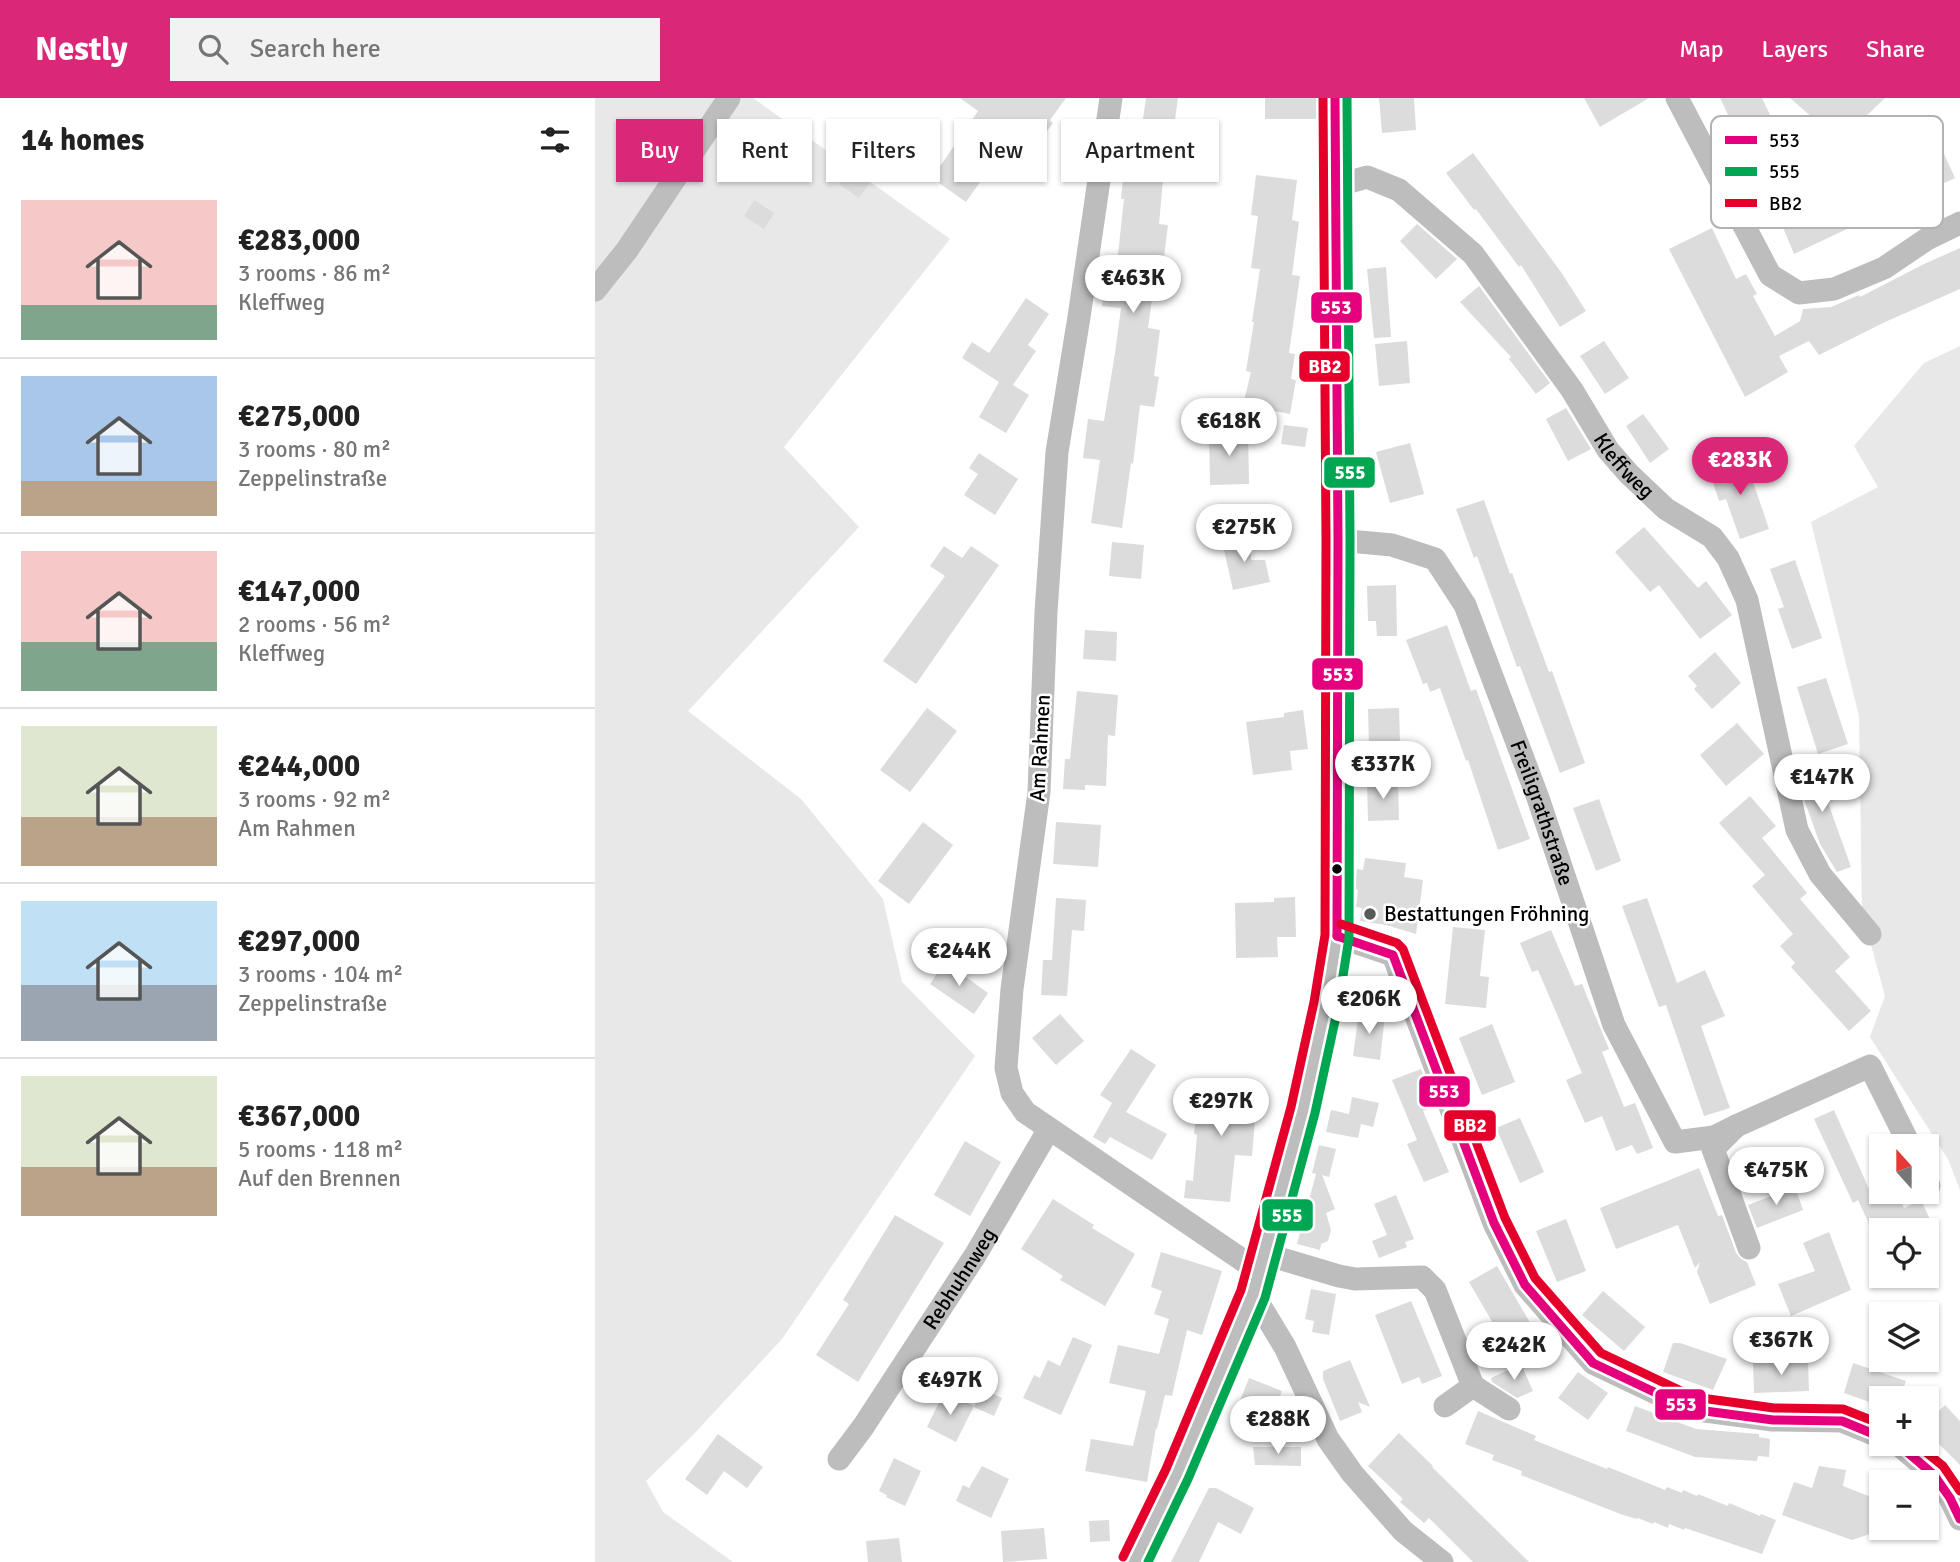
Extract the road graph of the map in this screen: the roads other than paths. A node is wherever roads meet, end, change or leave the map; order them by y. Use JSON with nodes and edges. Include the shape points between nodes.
{"nodes":[{"id":1,"x":729,"y":98,"type":"edge"},
{"id":2,"x":1111,"y":98,"type":"edge"},
{"id":3,"x":1335,"y":98,"type":"edge"},
{"id":4,"x":1677,"y":98,"type":"edge"},
{"id":5,"x":1711,"y":163,"type":"edge"},
{"id":6,"x":1336,"y":186,"type":"junction"},
{"id":7,"x":1960,"y":223,"type":"edge"},
{"id":8,"x":1745,"y":228,"type":"edge"},
{"id":9,"x":595,"y":290,"type":"edge"},
{"id":10,"x":1338,"y":540,"type":"junction"},
{"id":11,"x":1870,"y":934,"type":"dead end"},
{"id":12,"x":1337,"y":936,"type":"junction"},
{"id":13,"x":1736,"y":1126,"type":"junction"},
{"id":14,"x":1049,"y":1129,"type":"junction"},
{"id":15,"x":1904,"y":1134,"type":"edge"},
{"id":16,"x":1749,"y":1248,"type":"dead end"},
{"id":17,"x":1262,"y":1263,"type":"junction"},
{"id":18,"x":1253,"y":1294,"type":"junction"},
{"id":19,"x":1473,"y":1386,"type":"junction"},
{"id":20,"x":1445,"y":1405,"type":"dead end"},
{"id":21,"x":1510,"y":1409,"type":"dead end"},
{"id":22,"x":1869,"y":1432,"type":"edge"},
{"id":23,"x":1912,"y":1456,"type":"edge"},
{"id":24,"x":839,"y":1459,"type":"dead end"},
{"id":25,"x":1960,"y":1519,"type":"edge"},
{"id":26,"x":1134,"y":1562,"type":"edge"},
{"id":27,"x":1442,"y":1562,"type":"edge"}],
"edges":[{"from":1,"to":9,"type":"street"},
{"from":2,"to":14,"type":"street","name":"Am Rahmen","via":[[1057,452],[1039,792],[1006,1068],[1012,1093],[1025,1112]]},
{"from":3,"to":6,"type":"street"},
{"from":4,"to":5,"type":"street"},
{"from":6,"to":10,"type":"street"},
{"from":6,"to":11,"type":"street","name":"Kleffweg","via":[[1367,177],[1399,190],[1473,254],[1572,390],[1608,450],[1666,509],[1711,537],[1728,558],[1747,600],[1797,830],[1820,874]]},
{"from":7,"to":8,"type":"street","via":[[1884,268],[1834,289],[1799,293],[1770,275]]},
{"from":10,"to":12,"type":"street"},
{"from":10,"to":13,"type":"street","name":"Freiligrathstraße","via":[[1392,545],[1435,559],[1465,605],[1538,798],[1614,1025],[1675,1142],[1714,1137]]},
{"from":12,"to":17,"type":"street","via":[[1303,1110]]},
{"from":12,"to":22,"type":"street","via":[[1394,955],[1494,1223],[1525,1285],[1593,1363],[1690,1409],[1773,1420],[1842,1420]]},
{"from":13,"to":15,"type":"street","name":"Freiligrathstraße","via":[[1870,1066]]},
{"from":13,"to":16,"type":"street","name":"Freiligrathstraße","via":[[1713,1149]]},
{"from":14,"to":17,"type":"street","name":"Am Rahmen"},
{"from":14,"to":24,"type":"street","name":"Rebhuhnweg","via":[[976,1254]]},
{"from":17,"to":18,"type":"street"},
{"from":17,"to":19,"type":"street","name":"Am Rahmen","via":[[1355,1279],[1422,1277],[1436,1290]]},
{"from":18,"to":26,"type":"street","via":[[1177,1474]]},
{"from":18,"to":27,"type":"street","via":[[1285,1347],[1328,1440],[1403,1531]]},
{"from":19,"to":20,"type":"street"},
{"from":19,"to":21,"type":"street"},
{"from":23,"to":25,"type":"street","via":[[1934,1475]]}]}
